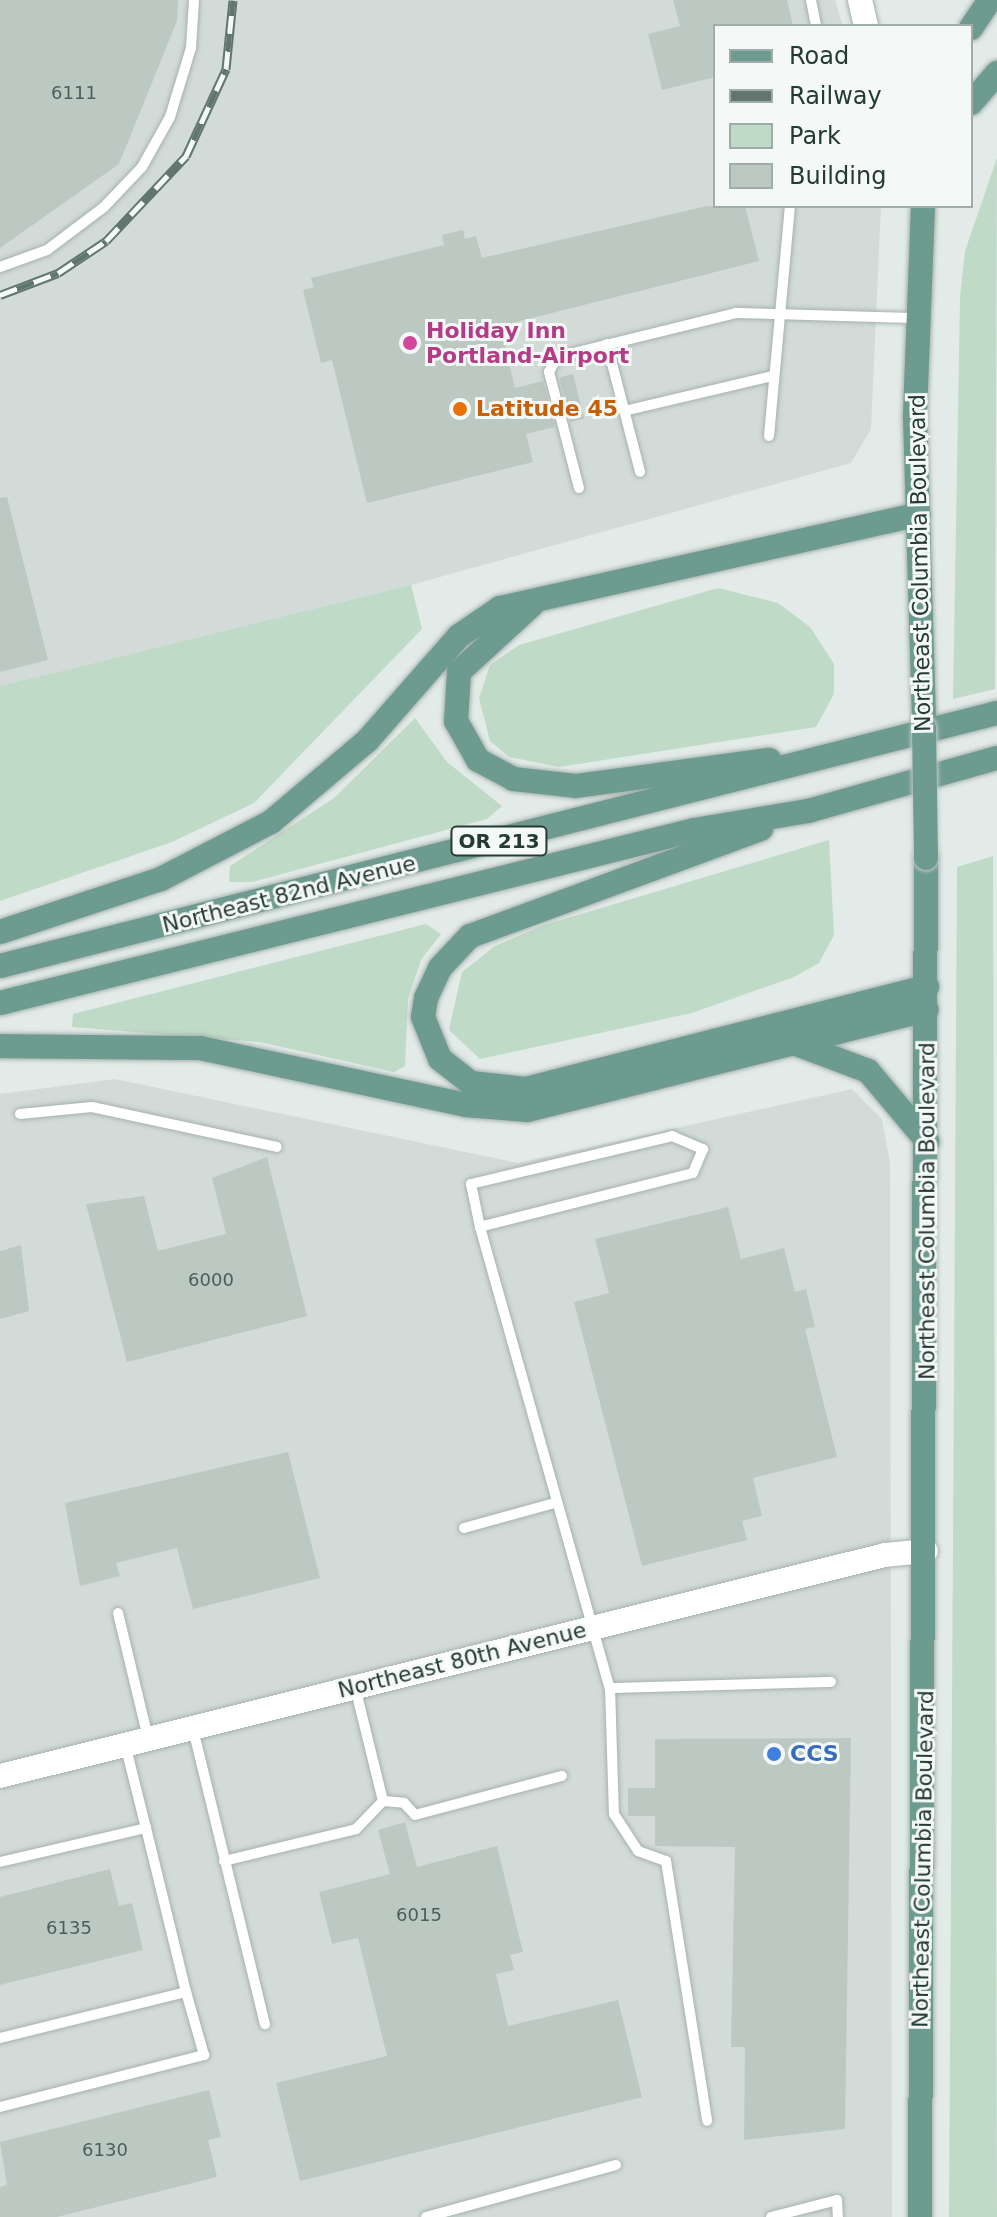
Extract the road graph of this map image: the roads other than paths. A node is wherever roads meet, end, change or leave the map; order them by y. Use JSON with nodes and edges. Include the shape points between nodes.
{"nodes":[{"id":1,"x":194,"y":0,"type":"edge"},
{"id":2,"x":811,"y":0,"type":"edge"},
{"id":3,"x":860,"y":0,"type":"edge"},
{"id":4,"x":990,"y":0,"type":"edge"},
{"id":5,"x":816,"y":24,"type":"edge"},
{"id":6,"x":866,"y":24,"type":"edge"},
{"id":7,"x":973,"y":25,"type":"edge"},
{"id":8,"x":997,"y":73,"type":"edge"},
{"id":9,"x":973,"y":101,"type":"edge"},
{"id":10,"x":790,"y":208,"type":"edge"},
{"id":11,"x":923,"y":208,"type":"edge"},
{"id":12,"x":0,"y":267,"type":"edge"},
{"id":13,"x":776,"y":312,"type":"junction"},
{"id":14,"x":915,"y":318,"type":"junction"},
{"id":15,"x":607,"y":344,"type":"junction"},
{"id":16,"x":772,"y":376,"type":"junction"},
{"id":17,"x":624,"y":411,"type":"junction"},
{"id":18,"x":769,"y":436,"type":"dead end"},
{"id":19,"x":640,"y":472,"type":"dead end"},
{"id":20,"x":579,"y":488,"type":"dead end"},
{"id":21,"x":919,"y":514,"type":"junction"},
{"id":22,"x":532,"y":605,"type":"junction"},
{"id":23,"x":997,"y":713,"type":"edge"},
{"id":24,"x":835,"y":754,"type":"junction"},
{"id":25,"x":997,"y":758,"type":"edge"},
{"id":26,"x":808,"y":811,"type":"junction"},
{"id":27,"x":0,"y":932,"type":"edge"},
{"id":28,"x":0,"y":966,"type":"edge"},
{"id":29,"x":927,"y":998,"type":"junction"},
{"id":30,"x":0,"y":1003,"type":"edge"},
{"id":31,"x":795,"y":1044,"type":"junction"},
{"id":32,"x":0,"y":1046,"type":"edge"},
{"id":33,"x":20,"y":1114,"type":"dead end"},
{"id":34,"x":928,"y":1143,"type":"junction"},
{"id":35,"x":277,"y":1147,"type":"dead end"},
{"id":36,"x":480,"y":1227,"type":"junction"},
{"id":37,"x":555,"y":1503,"type":"junction"},
{"id":38,"x":464,"y":1528,"type":"dead end"},
{"id":39,"x":926,"y":1551,"type":"junction"},
{"id":40,"x":118,"y":1613,"type":"dead end"},
{"id":41,"x":589,"y":1628,"type":"junction"},
{"id":42,"x":831,"y":1682,"type":"dead end"},
{"id":43,"x":355,"y":1687,"type":"junction"},
{"id":44,"x":610,"y":1688,"type":"junction"},
{"id":45,"x":192,"y":1727,"type":"junction"},
{"id":46,"x":137,"y":1741,"type":"junction"},
{"id":47,"x":0,"y":1776,"type":"edge"},
{"id":48,"x":562,"y":1776,"type":"dead end"},
{"id":49,"x":383,"y":1801,"type":"junction"},
{"id":50,"x":146,"y":1828,"type":"junction"},
{"id":51,"x":224,"y":1861,"type":"junction"},
{"id":52,"x":0,"y":1862,"type":"edge"},
{"id":53,"x":186,"y":1992,"type":"junction"},
{"id":54,"x":265,"y":2024,"type":"dead end"},
{"id":55,"x":0,"y":2038,"type":"edge"},
{"id":56,"x":0,"y":2107,"type":"edge"},
{"id":57,"x":707,"y":2121,"type":"dead end"},
{"id":58,"x":616,"y":2165,"type":"dead end"},
{"id":59,"x":426,"y":2217,"type":"edge"},
{"id":60,"x":771,"y":2217,"type":"edge"},
{"id":61,"x":838,"y":2217,"type":"edge"},
{"id":62,"x":920,"y":2217,"type":"edge"}],
"edges":[{"from":1,"to":12,"type":"lane","via":[[191,48],[170,117],[142,167],[104,207],[47,250]]},
{"from":2,"to":5,"type":"lane"},
{"from":3,"to":6,"type":"street"},
{"from":4,"to":7,"type":"main road"},
{"from":8,"to":9,"type":"main road"},
{"from":10,"to":13,"type":"lane"},
{"from":11,"to":14,"type":"main road","name":"Northeast Columbia Boulevard"},
{"from":13,"to":14,"type":"lane"},
{"from":13,"to":15,"type":"lane","via":[[736,313]]},
{"from":13,"to":16,"type":"lane"},
{"from":14,"to":21,"type":"main road","name":"Northeast Columbia Boulevard"},
{"from":15,"to":17,"type":"lane"},
{"from":15,"to":20,"type":"lane","via":[[550,365]]},
{"from":16,"to":17,"type":"lane"},
{"from":16,"to":18,"type":"lane"},
{"from":17,"to":19,"type":"lane"},
{"from":21,"to":22,"type":"main road"},
{"from":21,"to":29,"type":"main road","name":"Northeast Columbia Boulevard","bridge":true},
{"from":22,"to":24,"type":"main road","via":[[470,655],[455,688],[462,737],[496,771],[542,786],[576,786]]},
{"from":22,"to":27,"type":"main road","via":[[500,608],[459,636],[367,741],[260,829],[161,879]]},
{"from":23,"to":24,"type":"main road","name":"Northeast 82nd Avenue","number":"OR 213"},
{"from":24,"to":28,"type":"main road","name":"Northeast 82nd Avenue","number":"OR 213"},
{"from":25,"to":26,"type":"main road","name":"Northeast 82nd Avenue","number":"OR 213"},
{"from":26,"to":29,"type":"main road","via":[[470,936],[440,968],[426,998],[423,1017],[440,1059],[471,1083],[526,1089]]},
{"from":26,"to":30,"type":"main road","name":"Northeast 82nd Avenue","number":"OR 213","via":[[679,834]]},
{"from":29,"to":31,"type":"main road"},
{"from":29,"to":34,"type":"main road","name":"Northeast Columbia Boulevard"},
{"from":31,"to":32,"type":"main road","via":[[563,1104],[507,1110],[200,1048]]},
{"from":31,"to":34,"type":"main road","via":[[868,1071]]},
{"from":33,"to":35,"type":"lane","via":[[92,1107]]},
{"from":34,"to":39,"type":"main road","name":"Northeast Columbia Boulevard"},
{"from":36,"to":36,"type":"lane","via":[[693,1173],[703,1149],[672,1136],[471,1184]]},
{"from":36,"to":37,"type":"lane"},
{"from":37,"to":38,"type":"lane"},
{"from":37,"to":41,"type":"lane"},
{"from":39,"to":41,"type":"street","name":"Northeast 80th Avenue"},
{"from":39,"to":62,"type":"main road","name":"Northeast Columbia Boulevard"},
{"from":40,"to":46,"type":"lane"},
{"from":41,"to":43,"type":"street","name":"Northeast 80th Avenue"},
{"from":41,"to":44,"type":"lane"},
{"from":42,"to":44,"type":"lane"},
{"from":43,"to":45,"type":"street","name":"Northeast 80th Avenue"},
{"from":43,"to":49,"type":"lane"},
{"from":44,"to":57,"type":"lane","via":[[614,1814],[638,1851],[666,1861]]},
{"from":45,"to":46,"type":"street","name":"Northeast 80th Avenue"},
{"from":45,"to":51,"type":"lane"},
{"from":46,"to":47,"type":"street","name":"Northeast 80th Avenue"},
{"from":46,"to":50,"type":"lane"},
{"from":48,"to":49,"type":"lane","via":[[415,1815],[404,1803]]},
{"from":49,"to":51,"type":"lane","via":[[356,1829]]},
{"from":50,"to":52,"type":"lane"},
{"from":50,"to":53,"type":"lane"},
{"from":51,"to":54,"type":"lane"},
{"from":53,"to":55,"type":"lane"},
{"from":53,"to":56,"type":"lane","via":[[204,2055]]},
{"from":58,"to":59,"type":"lane"},
{"from":60,"to":61,"type":"lane","via":[[837,2200]]}]}
